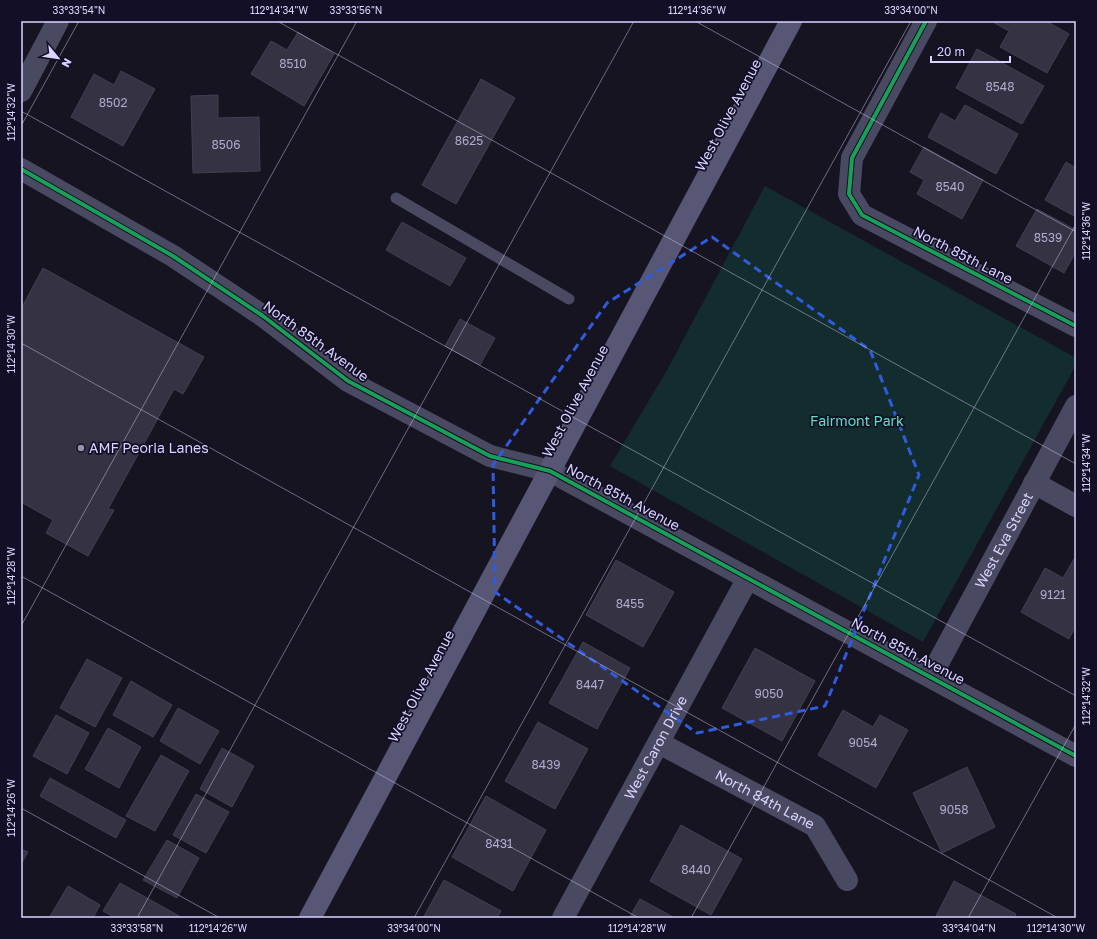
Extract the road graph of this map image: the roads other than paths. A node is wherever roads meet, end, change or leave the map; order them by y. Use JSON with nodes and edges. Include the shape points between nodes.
{"nodes":[{"id":1,"x":58,"y":21,"type":"edge"},
{"id":2,"x":791,"y":21,"type":"edge"},
{"id":3,"x":926,"y":21,"type":"edge"},
{"id":4,"x":21,"y":91,"type":"edge"},
{"id":5,"x":21,"y":168,"type":"edge"},
{"id":6,"x":396,"y":198,"type":"dead end"},
{"id":7,"x":569,"y":299,"type":"dead end"},
{"id":8,"x":1076,"y":326,"type":"edge"},
{"id":9,"x":1076,"y":406,"type":"edge"},
{"id":10,"x":550,"y":471,"type":"junction"},
{"id":11,"x":1034,"y":483,"type":"junction"},
{"id":12,"x":1076,"y":506,"type":"edge"},
{"id":13,"x":748,"y":578,"type":"junction"},
{"id":14,"x":931,"y":676,"type":"junction"},
{"id":15,"x":659,"y":743,"type":"junction"},
{"id":16,"x":1076,"y":756,"type":"edge"},
{"id":17,"x":847,"y":880,"type":"dead end"},
{"id":18,"x":310,"y":918,"type":"edge"},
{"id":19,"x":563,"y":918,"type":"edge"}],
"edges":[{"from":1,"to":4,"type":"street"},
{"from":2,"to":10,"type":"main road","name":"West Olive Avenue"},
{"from":3,"to":8,"type":"street","name":"North 85th Lane","via":[[852,158],[849,194],[862,215]]},
{"from":5,"to":10,"type":"street","name":"North 85th Avenue","via":[[173,256],[263,316],[348,381],[490,456]]},
{"from":6,"to":7,"type":"lane"},
{"from":9,"to":11,"type":"street","name":"West Eva Street"},
{"from":10,"to":13,"type":"street","name":"North 85th Avenue"},
{"from":10,"to":18,"type":"main road","name":"West Olive Avenue"},
{"from":11,"to":12,"type":"street"},
{"from":11,"to":14,"type":"street","name":"West Eva Street"},
{"from":13,"to":14,"type":"street","name":"North 85th Avenue"},
{"from":13,"to":15,"type":"street","name":"West Caron Drive"},
{"from":14,"to":16,"type":"street","name":"North 85th Avenue"},
{"from":15,"to":17,"type":"street","name":"North 84th Lane","via":[[815,826]]},
{"from":15,"to":19,"type":"street","name":"West Caron Drive"}]}
